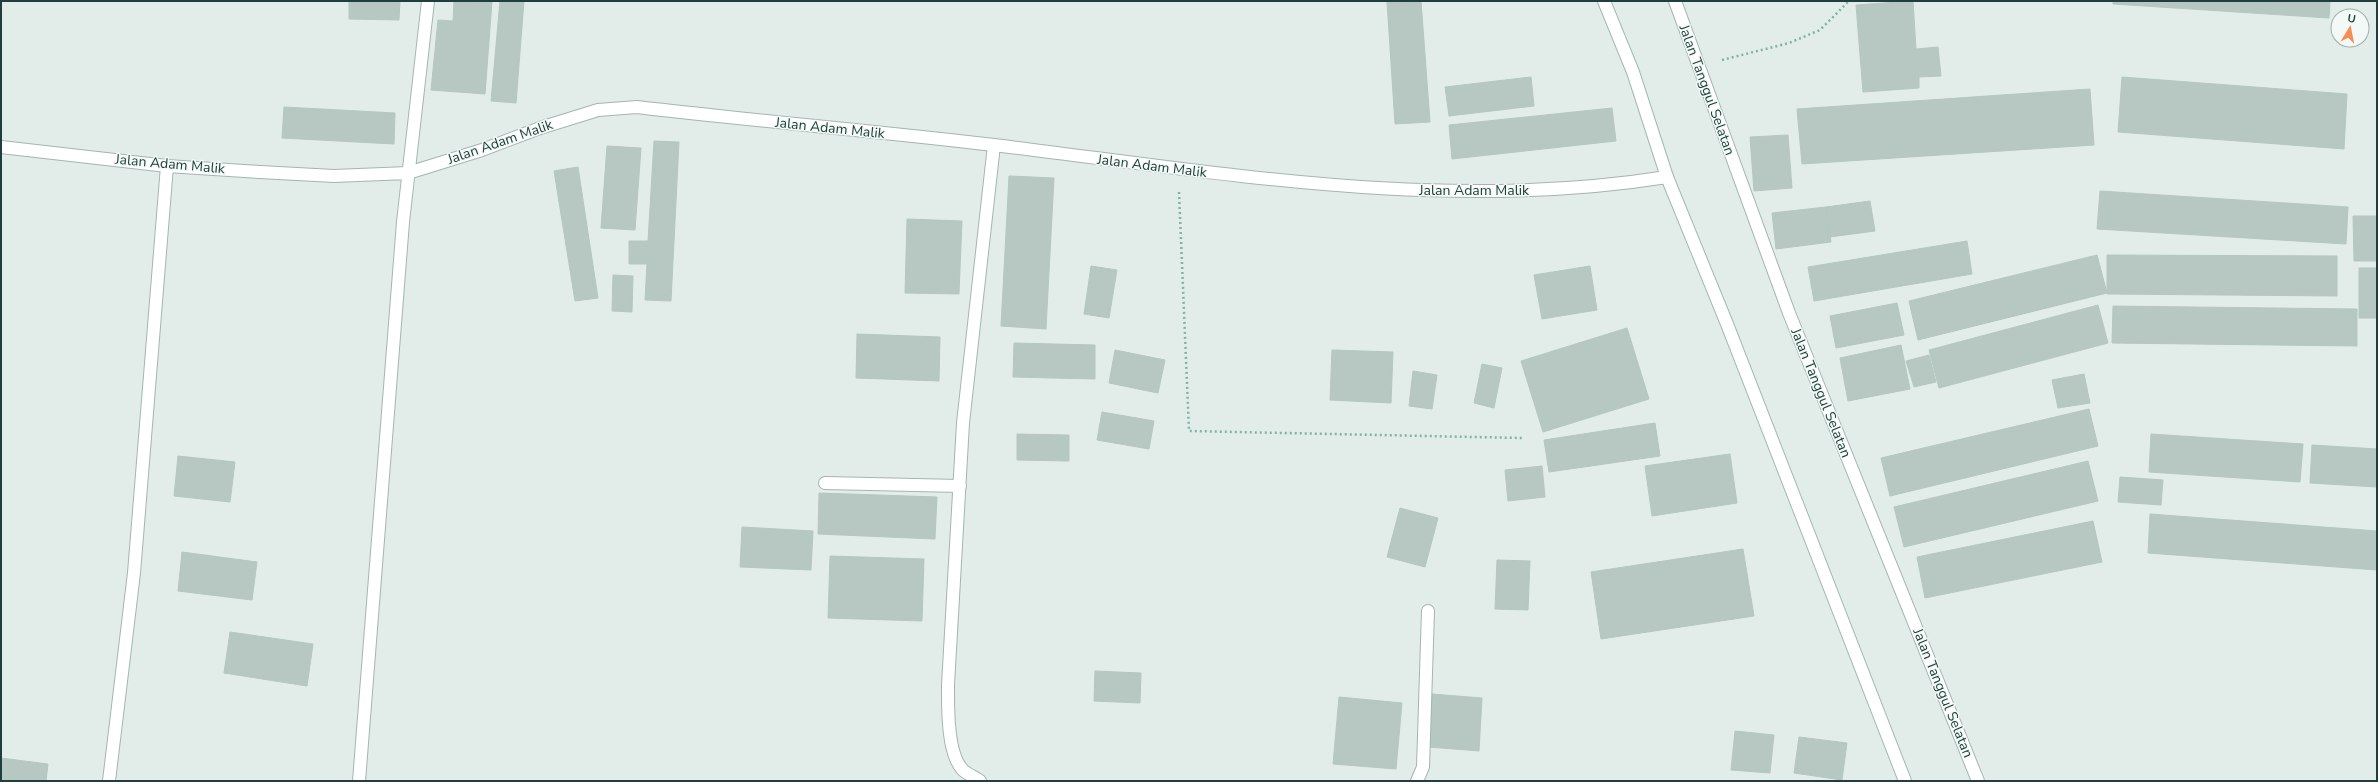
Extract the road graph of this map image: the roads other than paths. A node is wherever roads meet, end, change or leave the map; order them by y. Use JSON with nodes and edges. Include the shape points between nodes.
{"nodes":[{"id":1,"x":428,"y":1,"type":"edge"},
{"id":2,"x":1604,"y":1,"type":"edge"},
{"id":3,"x":1675,"y":1,"type":"edge"},
{"id":4,"x":994,"y":145,"type":"junction"},
{"id":5,"x":1,"y":147,"type":"edge"},
{"id":6,"x":167,"y":166,"type":"junction"},
{"id":7,"x":408,"y":172,"type":"junction"},
{"id":8,"x":1667,"y":177,"type":"junction"},
{"id":9,"x":825,"y":483,"type":"dead end"},
{"id":10,"x":960,"y":486,"type":"junction"},
{"id":11,"x":1428,"y":611,"type":"dead end"},
{"id":12,"x":109,"y":781,"type":"edge"},
{"id":13,"x":359,"y":781,"type":"edge"},
{"id":14,"x":980,"y":781,"type":"edge"},
{"id":15,"x":1418,"y":781,"type":"edge"},
{"id":16,"x":1904,"y":781,"type":"edge"},
{"id":17,"x":1978,"y":781,"type":"edge"}],
"edges":[{"from":1,"to":7,"type":"street"},
{"from":2,"to":8,"type":"street","via":[[1633,72]]},
{"from":3,"to":17,"type":"street","name":"Jalan Tanggul Selatan","via":[[1792,321]]},
{"from":4,"to":7,"type":"street","name":"Jalan Adam Malik","via":[[637,107],[598,110],[482,150]]},
{"from":4,"to":8,"type":"street","name":"Jalan Adam Malik","via":[[1178,170],[1392,190],[1476,193],[1608,186]]},
{"from":4,"to":10,"type":"street","via":[[963,423]]},
{"from":5,"to":6,"type":"street","name":"Jalan Adam Malik"},
{"from":6,"to":7,"type":"street","name":"Jalan Adam Malik","via":[[334,176]]},
{"from":6,"to":12,"type":"street","via":[[134,573]]},
{"from":7,"to":13,"type":"street"},
{"from":8,"to":16,"type":"street","via":[[1730,331]]},
{"from":9,"to":10,"type":"street"},
{"from":10,"to":14,"type":"street","via":[[948,719],[951,743],[962,769]]},
{"from":11,"to":15,"type":"street","via":[[1423,767]]}]}
